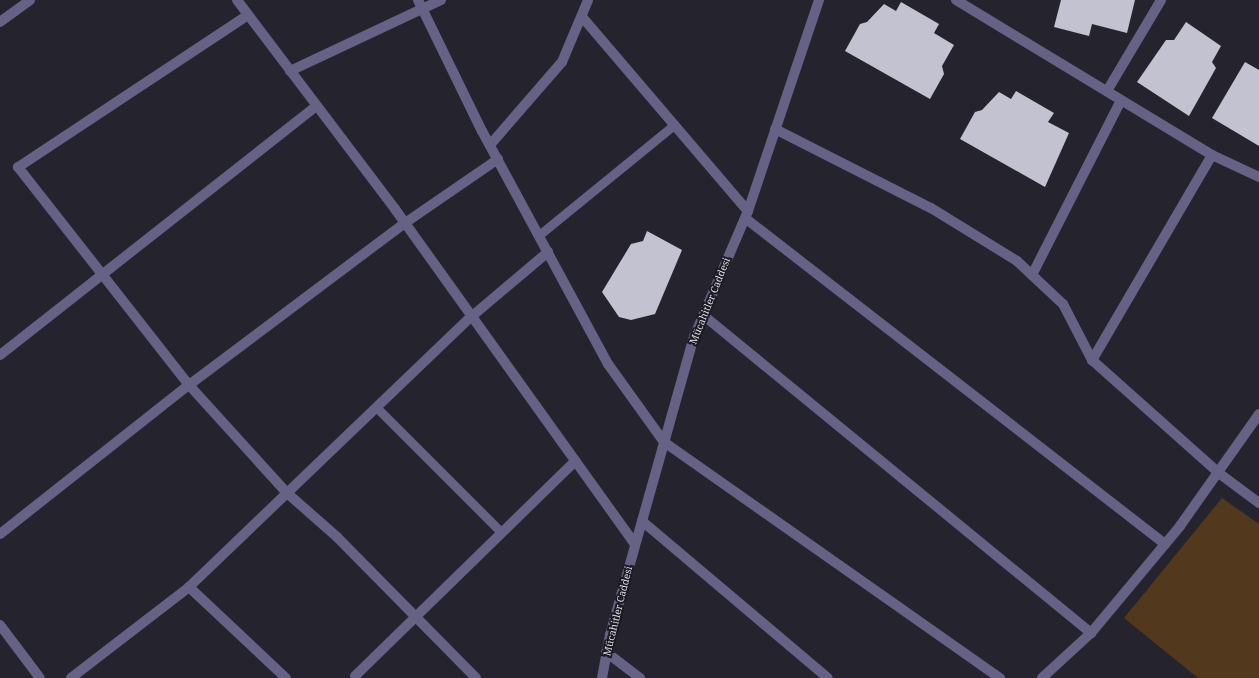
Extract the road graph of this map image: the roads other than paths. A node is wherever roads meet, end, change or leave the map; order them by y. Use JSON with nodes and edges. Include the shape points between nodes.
{"nodes":[{"id":1,"x":30,"y":0,"type":"edge"},
{"id":2,"x":237,"y":0,"type":"edge"},
{"id":3,"x":418,"y":0,"type":"edge"},
{"id":4,"x":441,"y":0,"type":"edge"},
{"id":5,"x":588,"y":0,"type":"edge"},
{"id":6,"x":819,"y":0,"type":"edge"},
{"id":7,"x":956,"y":0,"type":"edge"},
{"id":8,"x":1161,"y":0,"type":"edge"},
{"id":9,"x":423,"y":9,"type":"junction"},
{"id":10,"x":248,"y":15,"type":"junction"},
{"id":11,"x":583,"y":18,"type":"junction"},
{"id":12,"x":0,"y":22,"type":"edge"},
{"id":13,"x":290,"y":71,"type":"junction"},
{"id":14,"x":1107,"y":91,"type":"junction"},
{"id":15,"x":1121,"y":100,"type":"junction"},
{"id":16,"x":316,"y":106,"type":"junction"},
{"id":17,"x":674,"y":125,"type":"junction"},
{"id":18,"x":775,"y":129,"type":"junction"},
{"id":19,"x":490,"y":144,"type":"junction"},
{"id":20,"x":1212,"y":155,"type":"junction"},
{"id":21,"x":498,"y":159,"type":"junction"},
{"id":22,"x":1259,"y":177,"type":"edge"},
{"id":23,"x":747,"y":215,"type":"junction"},
{"id":24,"x":405,"y":223,"type":"junction"},
{"id":25,"x":539,"y":235,"type":"junction"},
{"id":26,"x":548,"y":252,"type":"junction"},
{"id":27,"x":105,"y":275,"type":"junction"},
{"id":28,"x":1032,"y":275,"type":"junction"},
{"id":29,"x":704,"y":315,"type":"junction"},
{"id":30,"x":471,"y":317,"type":"junction"},
{"id":31,"x":0,"y":355,"type":"edge"},
{"id":32,"x":1092,"y":360,"type":"junction"},
{"id":33,"x":189,"y":385,"type":"junction"},
{"id":34,"x":376,"y":408,"type":"junction"},
{"id":35,"x":1259,"y":414,"type":"edge"},
{"id":36,"x":664,"y":442,"type":"junction"},
{"id":37,"x":575,"y":461,"type":"junction"},
{"id":38,"x":1220,"y":474,"type":"junction"},
{"id":39,"x":287,"y":493,"type":"junction"},
{"id":40,"x":1259,"y":503,"type":"edge"},
{"id":41,"x":642,"y":521,"type":"junction"},
{"id":42,"x":501,"y":532,"type":"junction"},
{"id":43,"x":0,"y":534,"type":"edge"},
{"id":44,"x":635,"y":544,"type":"junction"},
{"id":45,"x":1165,"y":544,"type":"junction"},
{"id":46,"x":189,"y":587,"type":"junction"},
{"id":47,"x":414,"y":615,"type":"junction"},
{"id":48,"x":0,"y":626,"type":"edge"},
{"id":49,"x":1090,"y":633,"type":"junction"},
{"id":50,"x":606,"y":652,"type":"junction"},
{"id":51,"x":278,"y":676,"type":"edge"},
{"id":52,"x":355,"y":676,"type":"dead end"},
{"id":53,"x":40,"y":678,"type":"edge"},
{"id":54,"x":71,"y":678,"type":"edge"},
{"id":55,"x":476,"y":678,"type":"edge"},
{"id":56,"x":602,"y":678,"type":"edge"},
{"id":57,"x":640,"y":678,"type":"edge"},
{"id":58,"x":828,"y":678,"type":"edge"},
{"id":59,"x":1000,"y":678,"type":"edge"},
{"id":60,"x":1042,"y":678,"type":"edge"}],
"edges":[{"from":1,"to":12,"type":"street"},
{"from":2,"to":10,"type":"street"},
{"from":3,"to":9,"type":"street"},
{"from":4,"to":9,"type":"street"},
{"from":5,"to":11,"type":"street"},
{"from":6,"to":18,"type":"street","name":"Mücahitler Caddesi"},
{"from":7,"to":14,"type":"street"},
{"from":8,"to":14,"type":"street"},
{"from":9,"to":13,"type":"street"},
{"from":9,"to":19,"type":"street"},
{"from":10,"to":13,"type":"street"},
{"from":10,"to":27,"type":"street","via":[[18,167]]},
{"from":11,"to":17,"type":"street"},
{"from":11,"to":19,"type":"street","via":[[562,62]]},
{"from":13,"to":16,"type":"street"},
{"from":14,"to":15,"type":"street"},
{"from":15,"to":20,"type":"street"},
{"from":15,"to":28,"type":"street"},
{"from":16,"to":24,"type":"street"},
{"from":16,"to":27,"type":"street"},
{"from":17,"to":23,"type":"street"},
{"from":17,"to":25,"type":"lane"},
{"from":18,"to":23,"type":"street","name":"Mücahitler Caddesi"},
{"from":18,"to":28,"type":"street","via":[[931,208],[1017,261]]},
{"from":19,"to":21,"type":"street"},
{"from":20,"to":22,"type":"street"},
{"from":20,"to":32,"type":"street"},
{"from":21,"to":24,"type":"street"},
{"from":21,"to":25,"type":"street"},
{"from":23,"to":29,"type":"street","name":"Mücahitler Caddesi"},
{"from":23,"to":45,"type":"street"},
{"from":24,"to":30,"type":"street"},
{"from":24,"to":33,"type":"street"},
{"from":25,"to":26,"type":"street"},
{"from":26,"to":30,"type":"street"},
{"from":26,"to":36,"type":"street","via":[[608,364]]},
{"from":27,"to":31,"type":"street"},
{"from":27,"to":33,"type":"street"},
{"from":28,"to":32,"type":"street","via":[[1064,304]]},
{"from":29,"to":36,"type":"street","name":"Mücahitler Caddesi","via":[[694,337]]},
{"from":29,"to":49,"type":"street"},
{"from":30,"to":34,"type":"street"},
{"from":30,"to":37,"type":"street"},
{"from":32,"to":38,"type":"street"},
{"from":33,"to":39,"type":"street"},
{"from":33,"to":43,"type":"street"},
{"from":34,"to":39,"type":"street"},
{"from":34,"to":42,"type":"lane"},
{"from":35,"to":38,"type":"street"},
{"from":36,"to":41,"type":"street","name":"Mücahitler Caddesi"},
{"from":36,"to":59,"type":"street"},
{"from":37,"to":42,"type":"street"},
{"from":37,"to":44,"type":"street"},
{"from":38,"to":40,"type":"street"},
{"from":38,"to":45,"type":"street"},
{"from":39,"to":46,"type":"street"},
{"from":39,"to":47,"type":"street","via":[[337,537]]},
{"from":41,"to":44,"type":"street","name":"Mücahitler Caddesi"},
{"from":41,"to":58,"type":"street"},
{"from":42,"to":47,"type":"street"},
{"from":44,"to":50,"type":"street","name":"Mücahitler Caddesi"},
{"from":45,"to":49,"type":"street"},
{"from":46,"to":51,"type":"street"},
{"from":46,"to":54,"type":"street"},
{"from":47,"to":52,"type":"street"},
{"from":47,"to":55,"type":"street"},
{"from":48,"to":53,"type":"street"},
{"from":49,"to":60,"type":"street"},
{"from":50,"to":56,"type":"street","name":"Mücahitler Caddesi"},
{"from":50,"to":57,"type":"street"}]}
